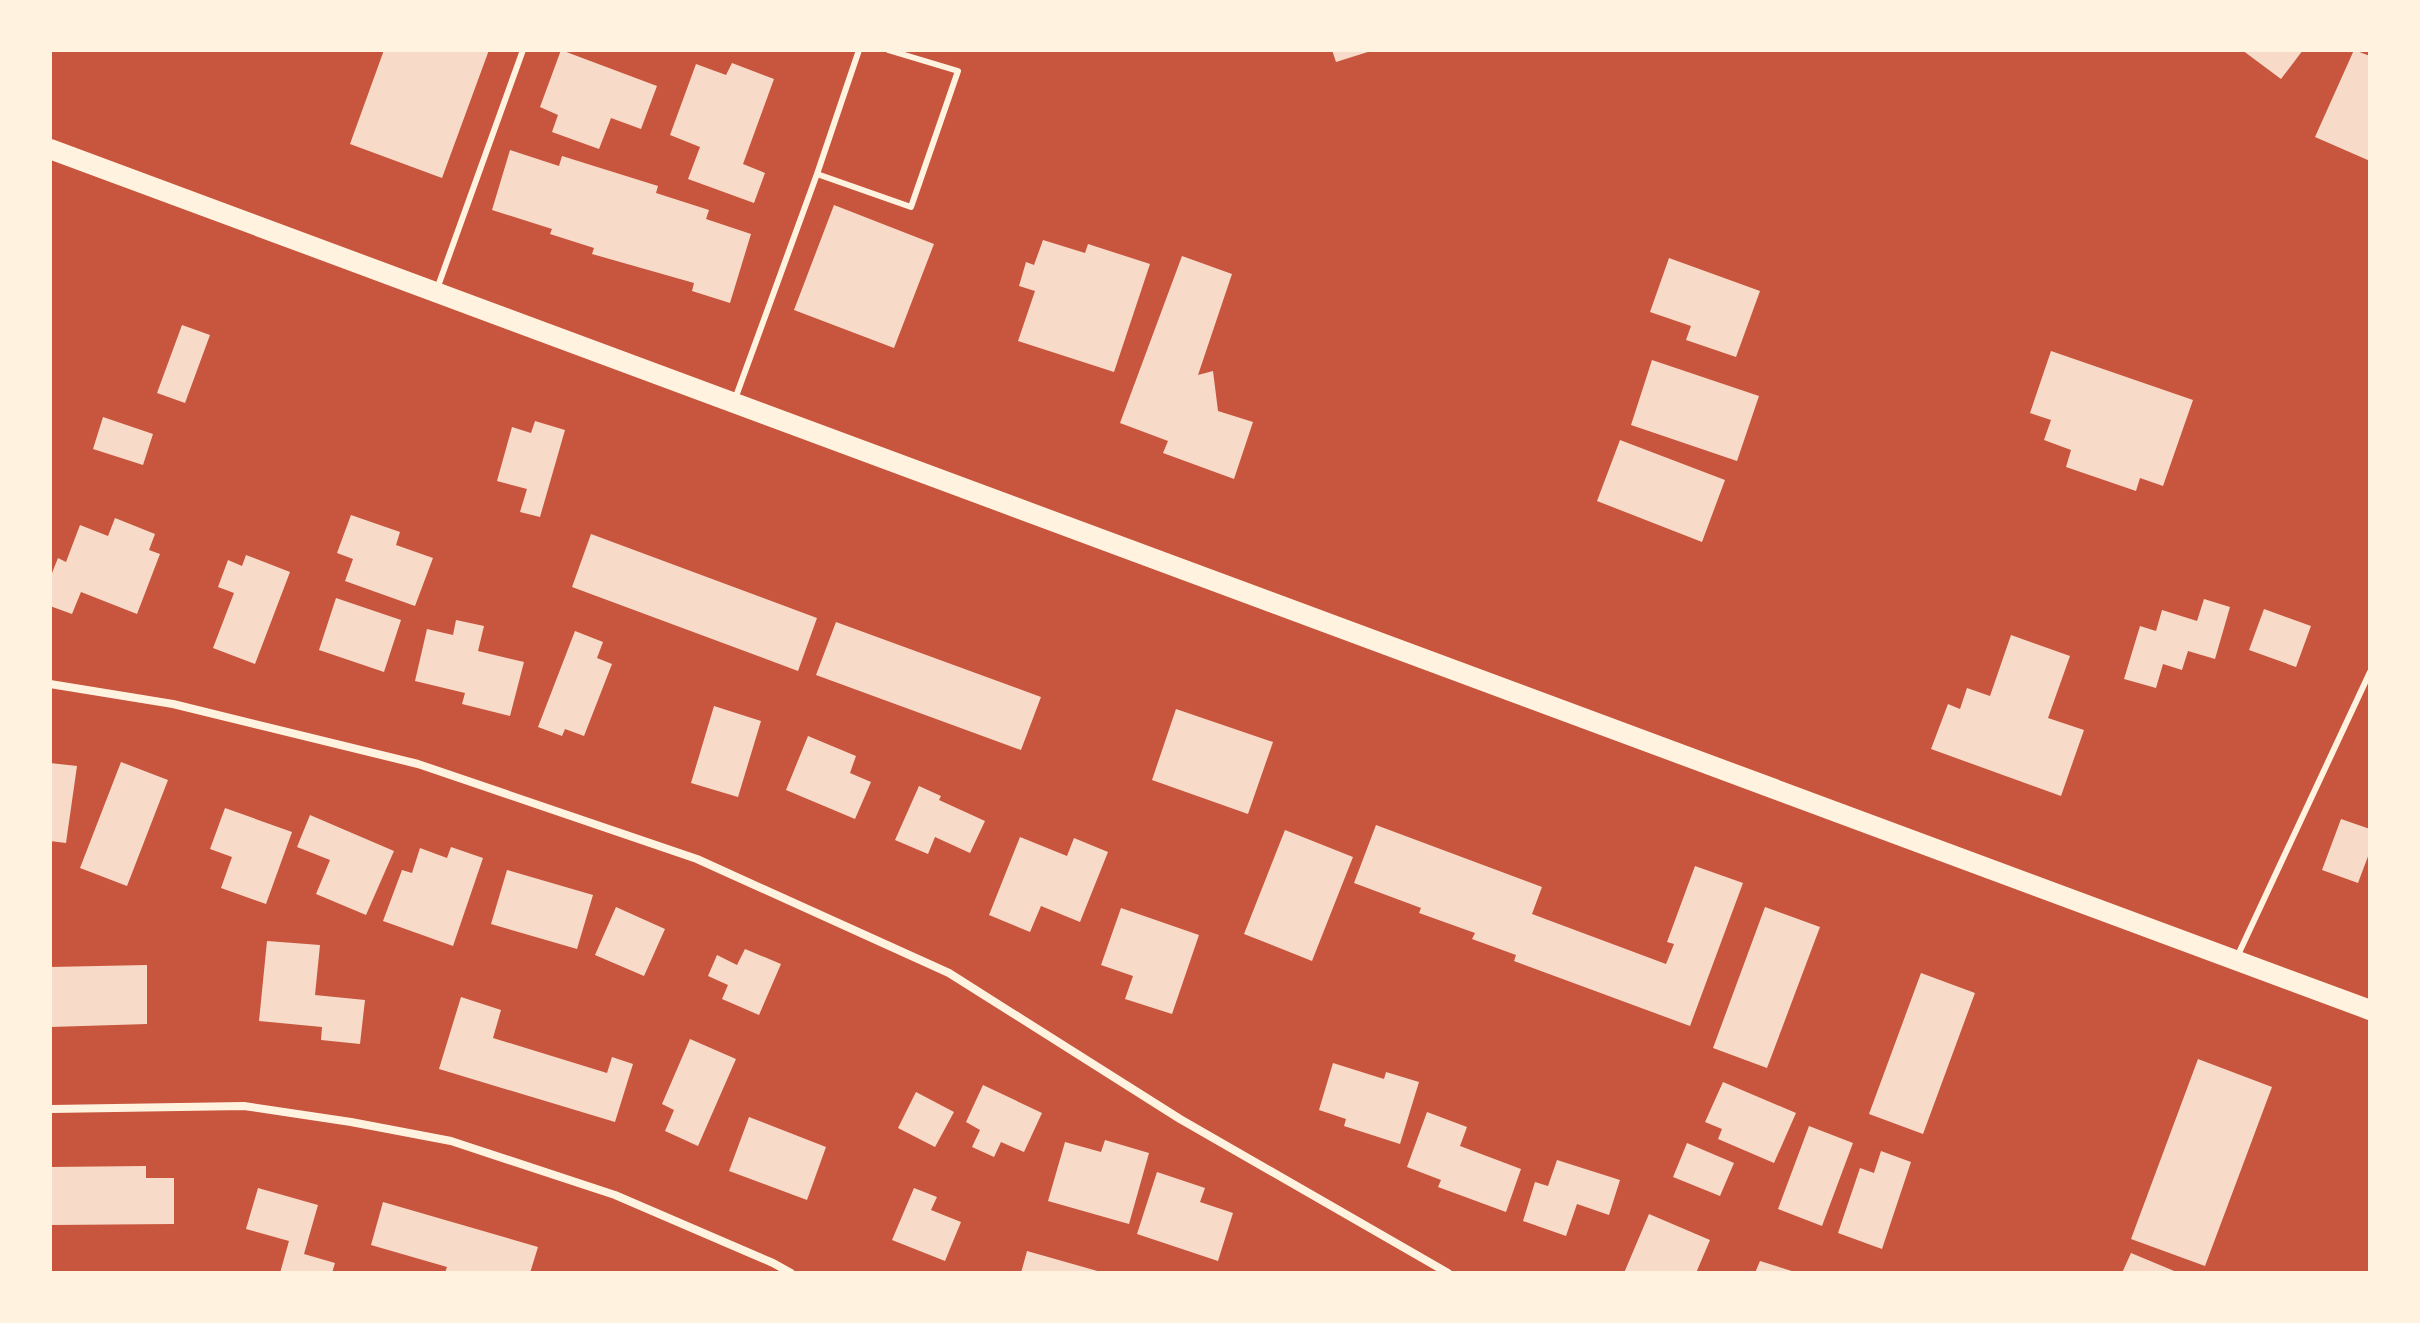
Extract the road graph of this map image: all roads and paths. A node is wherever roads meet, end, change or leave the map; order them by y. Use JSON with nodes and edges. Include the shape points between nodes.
{"nodes":[{"id":1,"x":523,"y":50,"type":"edge"},
{"id":2,"x":859,"y":50,"type":"edge"},
{"id":3,"x":888,"y":50,"type":"edge"},
{"id":4,"x":50,"y":149,"type":"edge"},
{"id":5,"x":817,"y":174,"type":"junction"},
{"id":6,"x":436,"y":292,"type":"junction"},
{"id":7,"x":734,"y":403,"type":"junction"},
{"id":8,"x":2370,"y":672,"type":"edge"},
{"id":9,"x":50,"y":684,"type":"edge"},
{"id":10,"x":2235,"y":960,"type":"junction"},
{"id":11,"x":2370,"y":1010,"type":"edge"},
{"id":12,"x":50,"y":1109,"type":"edge"},
{"id":13,"x":791,"y":1273,"type":"edge"},
{"id":14,"x":1448,"y":1273,"type":"edge"}],
"edges":[{"from":1,"to":6,"type":"lane"},
{"from":2,"to":5,"type":"lane"},
{"from":3,"to":5,"type":"lane","via":[[958,71],[911,207]]},
{"from":4,"to":6,"type":"main road"},
{"from":5,"to":7,"type":"lane"},
{"from":6,"to":7,"type":"main road"},
{"from":7,"to":10,"type":"main road"},
{"from":8,"to":10,"type":"lane"},
{"from":9,"to":14,"type":"street","via":[[173,704],[418,764],[697,859],[949,973],[1180,1119]]},
{"from":10,"to":11,"type":"main road"},
{"from":12,"to":13,"type":"street","via":[[244,1106],[451,1141],[615,1195]]}]}
